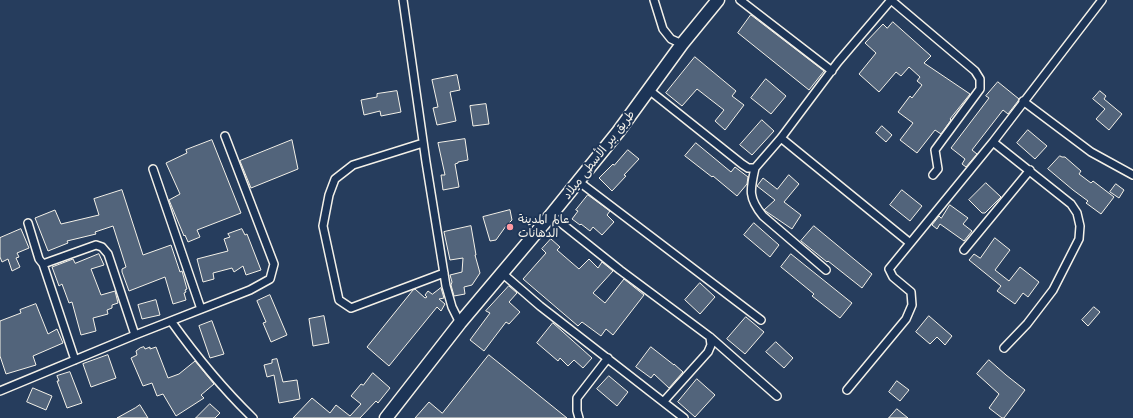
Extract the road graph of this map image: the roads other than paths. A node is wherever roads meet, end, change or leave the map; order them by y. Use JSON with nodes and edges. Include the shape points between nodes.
{"nodes":[{"id":1,"x":403,"y":0,"type":"edge"},
{"id":2,"x":654,"y":0,"type":"edge"},
{"id":3,"x":718,"y":0,"type":"edge"},
{"id":4,"x":740,"y":0,"type":"edge"},
{"id":5,"x":891,"y":0,"type":"edge"},
{"id":6,"x":1102,"y":0,"type":"edge"},
{"id":7,"x":682,"y":44,"type":"junction"},
{"id":8,"x":832,"y":71,"type":"junction"},
{"id":9,"x":649,"y":90,"type":"junction"},
{"id":10,"x":1023,"y":101,"type":"junction"},
{"id":11,"x":225,"y":136,"type":"dead end"},
{"id":12,"x":781,"y":138,"type":"junction"},
{"id":13,"x":423,"y":142,"type":"junction"},
{"id":14,"x":993,"y":142,"type":"junction"},
{"id":15,"x":755,"y":168,"type":"junction"},
{"id":16,"x":154,"y":169,"type":"dead end"},
{"id":17,"x":1030,"y":170,"type":"junction"},
{"id":18,"x":933,"y":175,"type":"dead end"},
{"id":19,"x":1133,"y":175,"type":"edge"},
{"id":20,"x":578,"y":182,"type":"junction"},
{"id":21,"x":551,"y":215,"type":"junction"},
{"id":22,"x":28,"y":223,"type":"dead end"},
{"id":23,"x":910,"y":243,"type":"junction"},
{"id":24,"x":964,"y":250,"type":"dead end"},
{"id":25,"x":43,"y":264,"type":"junction"},
{"id":26,"x":826,"y":270,"type":"dead end"},
{"id":27,"x":444,"y":273,"type":"junction"},
{"id":28,"x":502,"y":273,"type":"junction"},
{"id":29,"x":201,"y":309,"type":"junction"},
{"id":30,"x":761,"y":320,"type":"dead end"},
{"id":31,"x":171,"y":321,"type":"junction"},
{"id":32,"x":460,"y":323,"type":"junction"},
{"id":33,"x":135,"y":335,"type":"junction"},
{"id":34,"x":710,"y":337,"type":"junction"},
{"id":35,"x":1004,"y":348,"type":"dead end"},
{"id":36,"x":608,"y":358,"type":"junction"},
{"id":37,"x":75,"y":360,"type":"junction"},
{"id":38,"x":847,"y":390,"type":"dead end"},
{"id":39,"x":0,"y":391,"type":"edge"},
{"id":40,"x":777,"y":396,"type":"dead end"},
{"id":41,"x":664,"y":401,"type":"junction"},
{"id":42,"x":253,"y":418,"type":"edge"},
{"id":43,"x":386,"y":418,"type":"edge"},
{"id":44,"x":579,"y":418,"type":"edge"},
{"id":45,"x":684,"y":418,"type":"edge"}],
"edges":[{"from":1,"to":13,"type":"street"},
{"from":2,"to":7,"type":"street","via":[[663,29],[670,39]]},
{"from":3,"to":7,"type":"main road","name":"طريق بير الأسطى ميلاد"},
{"from":4,"to":8,"type":"street"},
{"from":5,"to":8,"type":"street"},
{"from":5,"to":18,"type":"street","via":[[975,71],[980,79],[980,89],[935,150],[938,169]]},
{"from":6,"to":10,"type":"street"},
{"from":7,"to":9,"type":"main road","name":"طريق بير الأسطى ميلاد"},
{"from":8,"to":12,"type":"street"},
{"from":9,"to":15,"type":"street","via":[[742,164],[748,168]]},
{"from":9,"to":20,"type":"main road","name":"طريق بير الأسطى ميلاد"},
{"from":10,"to":14,"type":"street"},
{"from":10,"to":19,"type":"street","via":[[1092,152]]},
{"from":11,"to":29,"type":"street","via":[[274,264],[270,279],[250,290]]},
{"from":12,"to":15,"type":"street"},
{"from":12,"to":23,"type":"street"},
{"from":13,"to":27,"type":"street"},
{"from":13,"to":27,"type":"street","via":[[353,165],[335,179],[328,195],[323,226],[339,300],[351,308]]},
{"from":14,"to":17,"type":"street"},
{"from":14,"to":23,"type":"street"},
{"from":15,"to":26,"type":"street","via":[[750,188],[755,207]]},
{"from":16,"to":29,"type":"street"},
{"from":17,"to":24,"type":"street"},
{"from":17,"to":35,"type":"street","via":[[1071,204],[1077,213],[1080,226],[1079,239],[1053,290],[1028,324]]},
{"from":20,"to":21,"type":"main road","name":"طريق بير الأسطى ميلاد"},
{"from":20,"to":30,"type":"street"},
{"from":21,"to":28,"type":"main road","name":"طريق بير الأسطى ميلاد"},
{"from":21,"to":34,"type":"street"},
{"from":22,"to":25,"type":"street","via":[[39,259]]},
{"from":23,"to":38,"type":"street","via":[[889,269],[893,277],[910,292],[912,305],[906,319]]},
{"from":25,"to":33,"type":"street","via":[[96,245],[102,247],[108,254]]},
{"from":25,"to":37,"type":"street"},
{"from":27,"to":32,"type":"street","via":[[452,306]]},
{"from":28,"to":32,"type":"main road","name":"طريق بير الأسطى ميلاد"},
{"from":28,"to":36,"type":"street"},
{"from":29,"to":31,"type":"street"},
{"from":31,"to":33,"type":"street"},
{"from":31,"to":42,"type":"street","via":[[194,354]]},
{"from":32,"to":43,"type":"main road","name":"طريق بير الأسطى ميلاد"},
{"from":33,"to":37,"type":"street"},
{"from":34,"to":40,"type":"street"},
{"from":34,"to":41,"type":"street","via":[[711,345],[708,352]]},
{"from":36,"to":41,"type":"street"},
{"from":36,"to":44,"type":"street","via":[[577,398]]},
{"from":37,"to":39,"type":"street"},
{"from":41,"to":45,"type":"street"}]}
